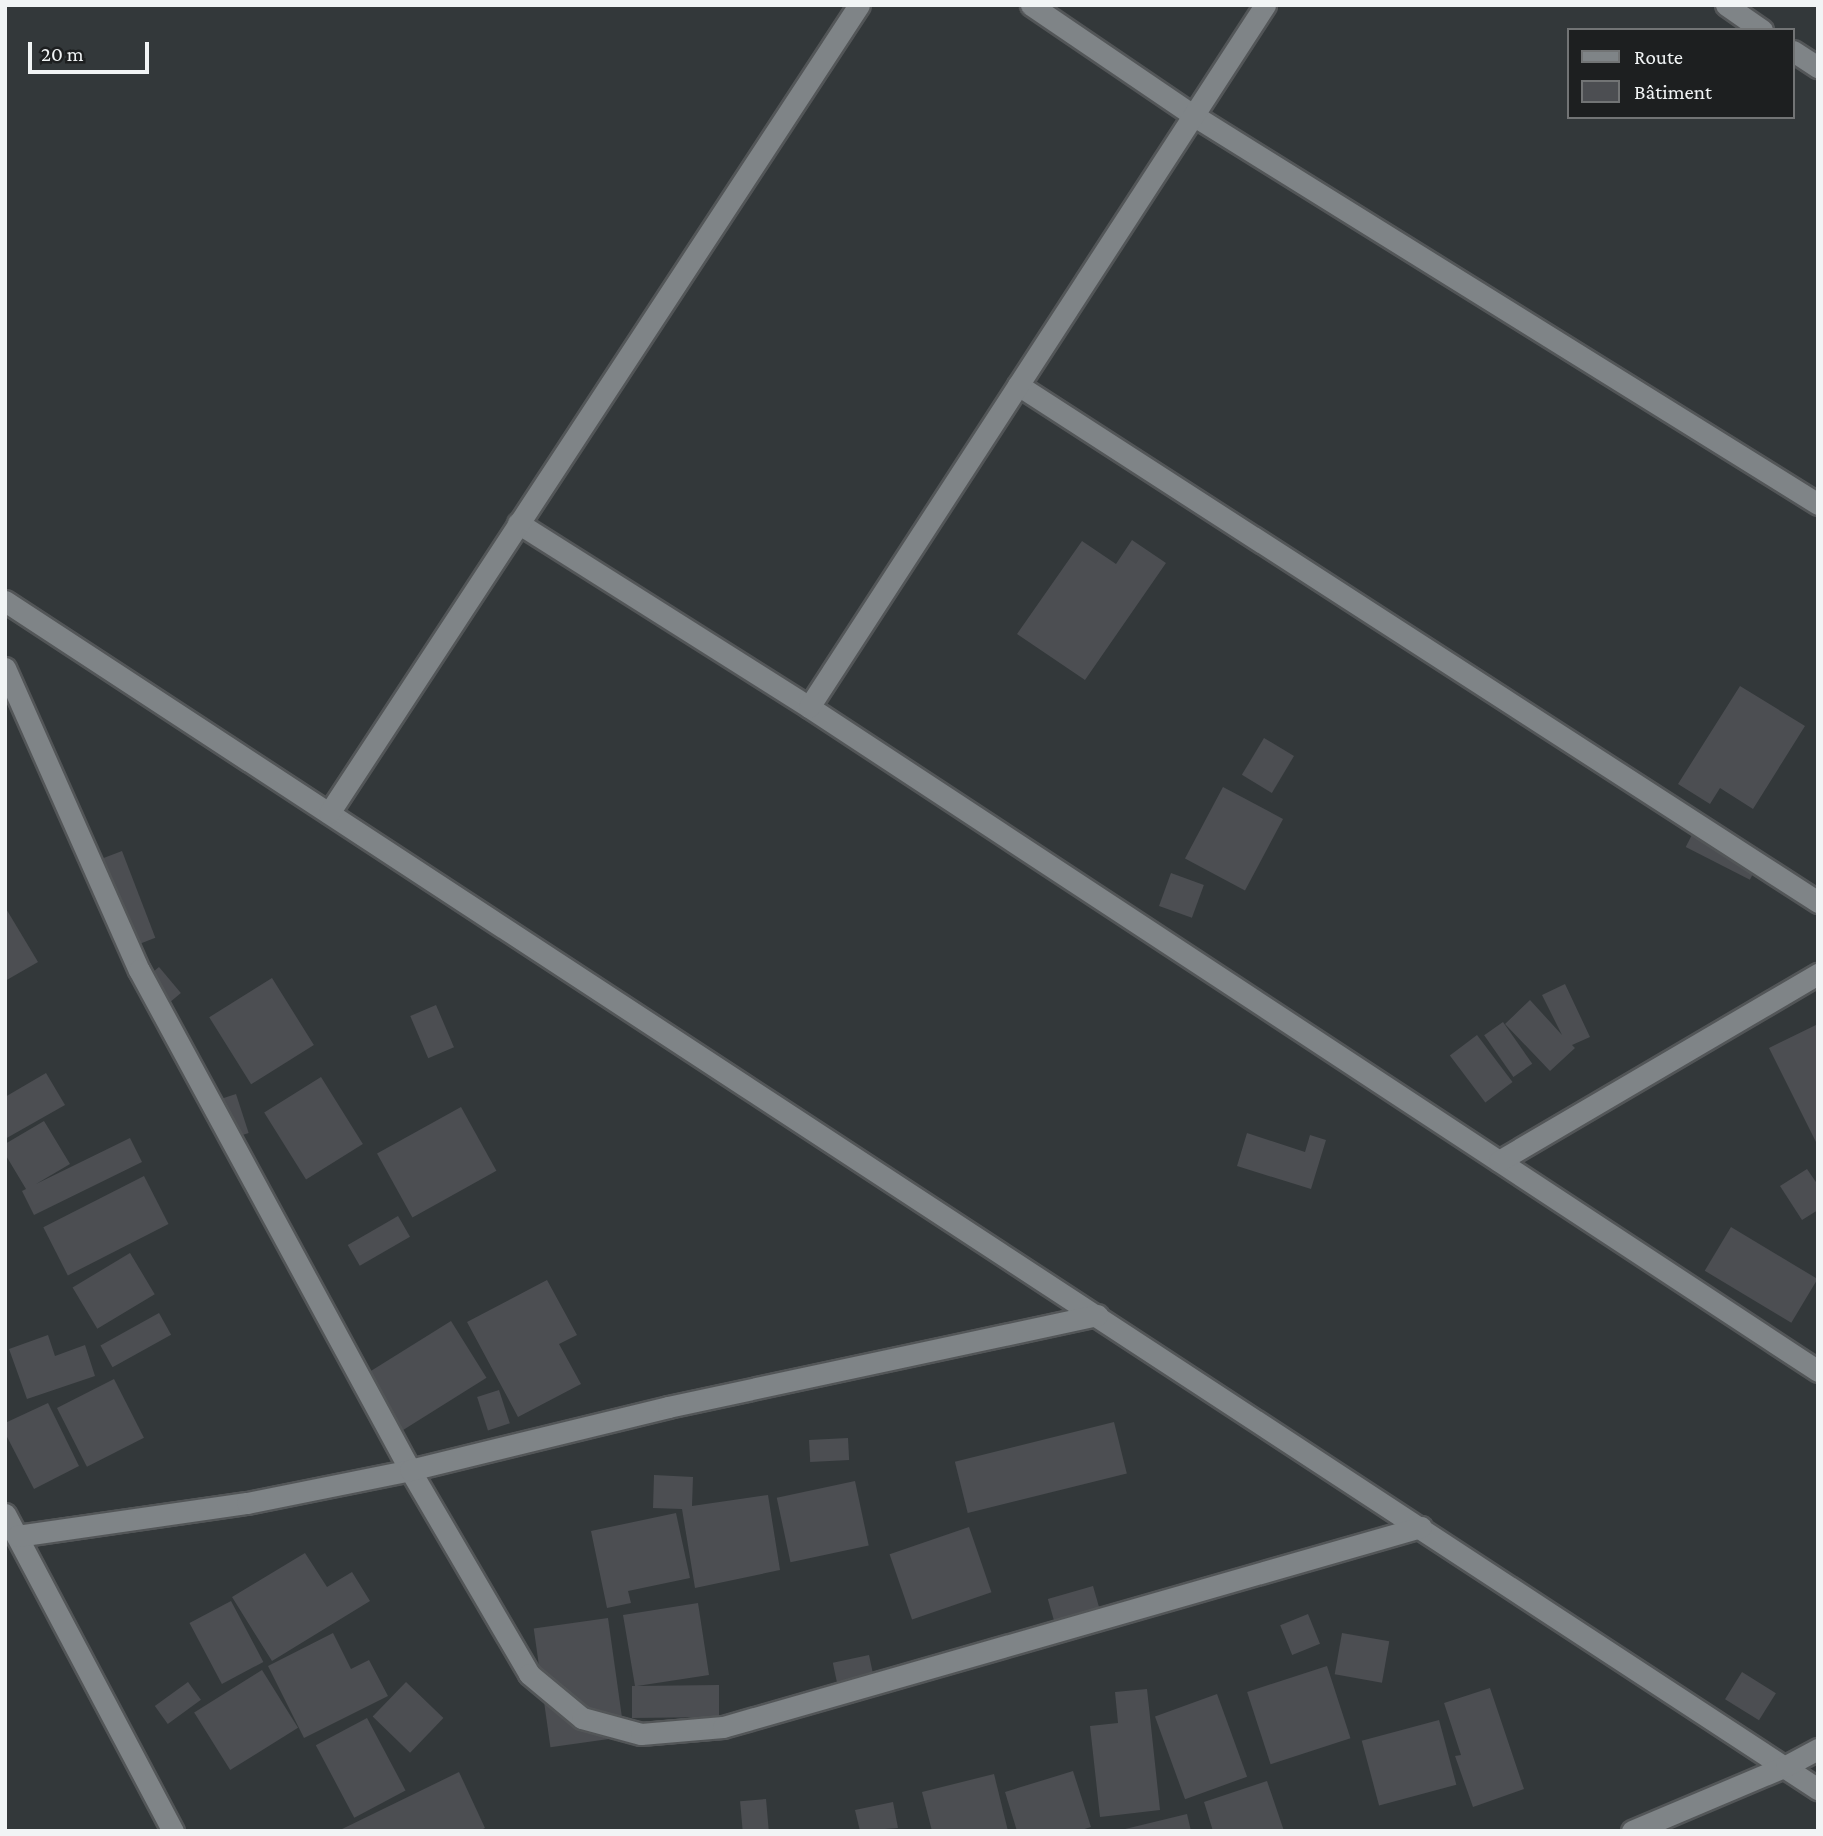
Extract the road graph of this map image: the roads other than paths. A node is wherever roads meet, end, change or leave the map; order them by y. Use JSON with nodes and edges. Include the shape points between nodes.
{"nodes":[{"id":1,"x":859,"y":5,"type":"edge"},
{"id":2,"x":1031,"y":5,"type":"edge"},
{"id":3,"x":1265,"y":5,"type":"edge"},
{"id":4,"x":1726,"y":5,"type":"edge"},
{"id":5,"x":1759,"y":28,"type":"edge"},
{"id":6,"x":1795,"y":52,"type":"edge"},
{"id":7,"x":1818,"y":67,"type":"edge"},
{"id":8,"x":1193,"y":115,"type":"junction"},
{"id":9,"x":1018,"y":385,"type":"junction"},
{"id":10,"x":1818,"y":503,"type":"edge"},
{"id":11,"x":518,"y":523,"type":"junction"},
{"id":12,"x":5,"y":601,"type":"edge"},
{"id":13,"x":5,"y":668,"type":"edge"},
{"id":14,"x":809,"y":707,"type":"junction"},
{"id":15,"x":329,"y":813,"type":"junction"},
{"id":16,"x":1818,"y":902,"type":"edge"},
{"id":17,"x":1818,"y":975,"type":"edge"},
{"id":18,"x":1499,"y":1161,"type":"junction"},
{"id":19,"x":1097,"y":1315,"type":"junction"},
{"id":20,"x":1818,"y":1371,"type":"edge"},
{"id":21,"x":410,"y":1470,"type":"junction"},
{"id":22,"x":5,"y":1514,"type":"edge"},
{"id":23,"x":1421,"y":1527,"type":"junction"},
{"id":24,"x":17,"y":1536,"type":"junction"},
{"id":25,"x":1818,"y":1749,"type":"edge"},
{"id":26,"x":1786,"y":1766,"type":"junction"},
{"id":27,"x":1818,"y":1789,"type":"edge"},
{"id":28,"x":173,"y":1831,"type":"edge"},
{"id":29,"x":1632,"y":1831,"type":"edge"}],
"edges":[{"from":1,"to":11,"type":"street"},
{"from":2,"to":8,"type":"street"},
{"from":3,"to":8,"type":"street"},
{"from":4,"to":5,"type":"street"},
{"from":6,"to":7,"type":"street"},
{"from":8,"to":9,"type":"street"},
{"from":8,"to":10,"type":"street"},
{"from":9,"to":14,"type":"street"},
{"from":9,"to":16,"type":"street"},
{"from":11,"to":14,"type":"street"},
{"from":11,"to":15,"type":"street"},
{"from":12,"to":15,"type":"street"},
{"from":13,"to":21,"type":"street","via":[[139,970]]},
{"from":14,"to":18,"type":"street"},
{"from":15,"to":19,"type":"street"},
{"from":17,"to":18,"type":"street"},
{"from":18,"to":20,"type":"street"},
{"from":19,"to":21,"type":"street","via":[[668,1407]]},
{"from":19,"to":23,"type":"street"},
{"from":21,"to":23,"type":"street","via":[[529,1674],[582,1718],[641,1734],[723,1727]]},
{"from":21,"to":24,"type":"street","via":[[247,1503]]},
{"from":22,"to":24,"type":"street"},
{"from":23,"to":26,"type":"street"},
{"from":24,"to":28,"type":"street"},
{"from":25,"to":26,"type":"street"},
{"from":26,"to":27,"type":"street"},
{"from":26,"to":29,"type":"street"}]}
